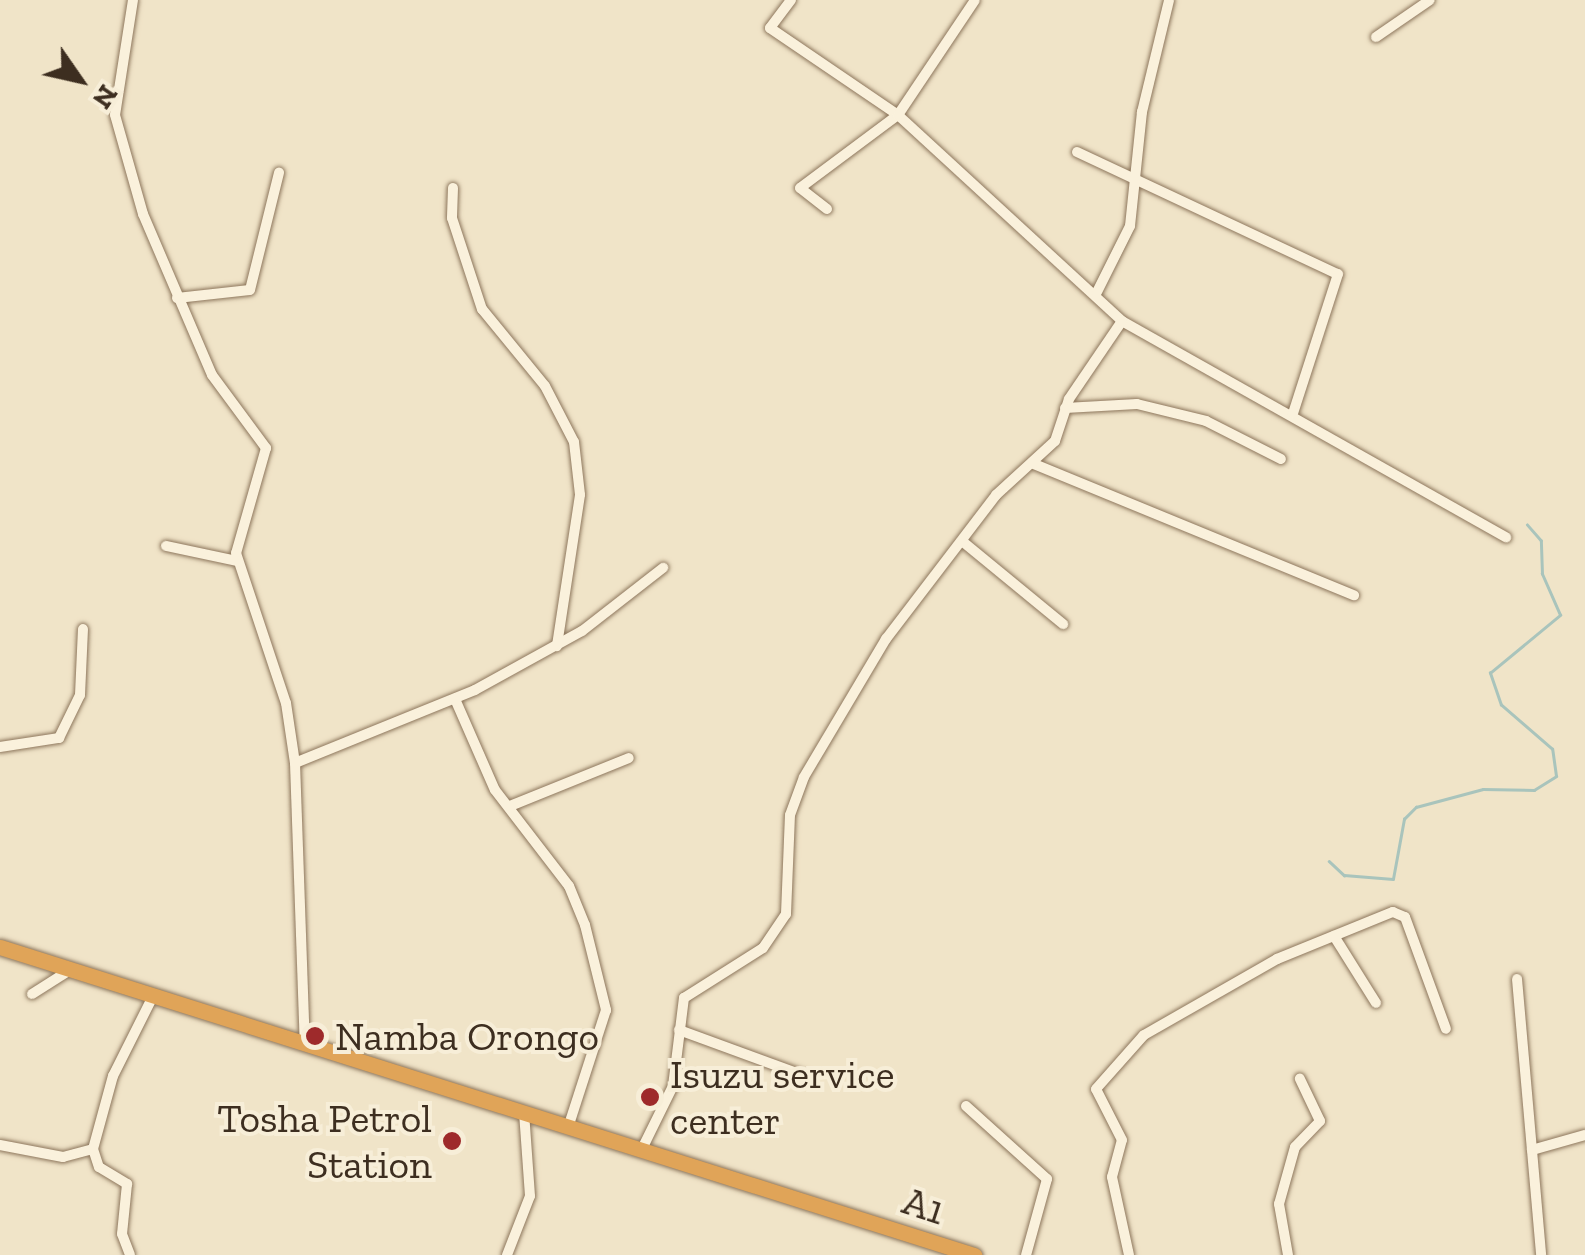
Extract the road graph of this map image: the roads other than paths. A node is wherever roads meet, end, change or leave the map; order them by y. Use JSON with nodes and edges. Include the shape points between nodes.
{"nodes":[{"id":1,"x":132,"y":0,"type":"edge"},
{"id":2,"x":790,"y":0,"type":"edge"},
{"id":3,"x":975,"y":0,"type":"edge"},
{"id":4,"x":1168,"y":0,"type":"edge"},
{"id":5,"x":1430,"y":0,"type":"edge"},
{"id":6,"x":1376,"y":36,"type":"dead end"},
{"id":7,"x":898,"y":115,"type":"junction"},
{"id":8,"x":1078,"y":152,"type":"dead end"},
{"id":9,"x":279,"y":173,"type":"dead end"},
{"id":10,"x":1137,"y":181,"type":"junction"},
{"id":11,"x":452,"y":188,"type":"dead end"},
{"id":12,"x":827,"y":210,"type":"dead end"},
{"id":13,"x":1096,"y":292,"type":"junction"},
{"id":14,"x":177,"y":298,"type":"junction"},
{"id":15,"x":1122,"y":321,"type":"junction"},
{"id":16,"x":1065,"y":408,"type":"junction"},
{"id":17,"x":1293,"y":413,"type":"junction"},
{"id":18,"x":1281,"y":459,"type":"dead end"},
{"id":19,"x":1034,"y":464,"type":"junction"},
{"id":20,"x":1506,"y":538,"type":"dead end"},
{"id":21,"x":962,"y":541,"type":"junction"},
{"id":22,"x":166,"y":546,"type":"dead end"},
{"id":23,"x":237,"y":560,"type":"junction"},
{"id":24,"x":663,"y":568,"type":"dead end"},
{"id":25,"x":1354,"y":595,"type":"dead end"},
{"id":26,"x":1063,"y":624,"type":"dead end"},
{"id":27,"x":83,"y":628,"type":"dead end"},
{"id":28,"x":557,"y":646,"type":"junction"},
{"id":29,"x":455,"y":700,"type":"junction"},
{"id":30,"x":0,"y":747,"type":"edge"},
{"id":31,"x":629,"y":758,"type":"dead end"},
{"id":32,"x":295,"y":762,"type":"junction"},
{"id":33,"x":510,"y":806,"type":"junction"},
{"id":34,"x":1334,"y":936,"type":"junction"},
{"id":35,"x":0,"y":947,"type":"edge"},
{"id":36,"x":70,"y":970,"type":"junction"},
{"id":37,"x":1517,"y":979,"type":"dead end"},
{"id":38,"x":32,"y":994,"type":"dead end"},
{"id":39,"x":153,"y":996,"type":"junction"},
{"id":40,"x":1376,"y":1003,"type":"dead end"},
{"id":41,"x":1446,"y":1028,"type":"dead end"},
{"id":42,"x":679,"y":1030,"type":"junction"},
{"id":43,"x":305,"y":1044,"type":"junction"},
{"id":44,"x":805,"y":1076,"type":"dead end"},
{"id":45,"x":1300,"y":1079,"type":"dead end"},
{"id":46,"x":966,"y":1106,"type":"dead end"},
{"id":47,"x":524,"y":1113,"type":"junction"},
{"id":48,"x":568,"y":1128,"type":"junction"},
{"id":49,"x":1585,"y":1135,"type":"edge"},
{"id":50,"x":0,"y":1145,"type":"edge"},
{"id":51,"x":93,"y":1148,"type":"junction"},
{"id":52,"x":1532,"y":1150,"type":"junction"},
{"id":53,"x":642,"y":1151,"type":"junction"},
{"id":54,"x":130,"y":1255,"type":"edge"},
{"id":55,"x":508,"y":1255,"type":"edge"},
{"id":56,"x":974,"y":1255,"type":"edge"},
{"id":57,"x":1026,"y":1255,"type":"edge"},
{"id":58,"x":1129,"y":1255,"type":"edge"},
{"id":59,"x":1288,"y":1255,"type":"edge"},
{"id":60,"x":1540,"y":1255,"type":"edge"}],
"edges":[{"from":1,"to":14,"type":"street","via":[[115,116]]},
{"from":2,"to":7,"type":"street","via":[[770,28]]},
{"from":3,"to":7,"type":"street"},
{"from":4,"to":10,"type":"street","via":[[1142,112]]},
{"from":5,"to":6,"type":"street"},
{"from":7,"to":12,"type":"street","via":[[802,186]]},
{"from":7,"to":13,"type":"street"},
{"from":8,"to":10,"type":"street"},
{"from":9,"to":14,"type":"street","via":[[250,290]]},
{"from":10,"to":13,"type":"street","via":[[1130,226]]},
{"from":10,"to":17,"type":"street","via":[[1341,277]]},
{"from":11,"to":28,"type":"street","via":[[452,218],[482,309],[545,386],[574,442],[580,495],[561,574]]},
{"from":13,"to":15,"type":"street"},
{"from":14,"to":23,"type":"street","via":[[212,375],[265,440]]},
{"from":15,"to":16,"type":"street"},
{"from":15,"to":17,"type":"street"},
{"from":16,"to":18,"type":"street","via":[[1137,404],[1206,421]]},
{"from":16,"to":19,"type":"street","via":[[1055,442]]},
{"from":17,"to":20,"type":"street"},
{"from":19,"to":21,"type":"street","via":[[996,494]]},
{"from":19,"to":25,"type":"street"},
{"from":21,"to":26,"type":"street"},
{"from":21,"to":42,"type":"street","via":[[876,655],[794,796],[789,897],[776,934],[691,990]]},
{"from":22,"to":23,"type":"street"},
{"from":23,"to":32,"type":"street","via":[[286,703]]},
{"from":24,"to":28,"type":"street"},
{"from":27,"to":30,"type":"street","via":[[80,694],[59,738]]},
{"from":28,"to":29,"type":"street"},
{"from":29,"to":32,"type":"street"},
{"from":29,"to":33,"type":"street"},
{"from":31,"to":33,"type":"street"},
{"from":32,"to":43,"type":"street","via":[[305,842]]},
{"from":33,"to":48,"type":"street","via":[[578,903],[605,1002]]},
{"from":34,"to":40,"type":"street"},
{"from":34,"to":41,"type":"street","via":[[1369,916],[1402,914]]},
{"from":34,"to":58,"type":"street","via":[[1176,1012],[1097,1084],[1122,1140],[1112,1177]]},
{"from":35,"to":36,"type":"highway","number":"A1"},
{"from":36,"to":38,"type":"street"},
{"from":36,"to":39,"type":"highway","number":"A1"},
{"from":37,"to":52,"type":"street"},
{"from":39,"to":43,"type":"highway","number":"A1"},
{"from":39,"to":51,"type":"street","via":[[113,1076]]},
{"from":42,"to":44,"type":"street"},
{"from":42,"to":53,"type":"street","via":[[673,1086]]},
{"from":43,"to":47,"type":"highway","number":"A1"},
{"from":45,"to":59,"type":"street","via":[[1320,1122],[1294,1147],[1278,1210]]},
{"from":46,"to":57,"type":"street","via":[[1048,1178]]},
{"from":47,"to":48,"type":"highway","number":"A1"},
{"from":47,"to":55,"type":"street","via":[[530,1196]]},
{"from":48,"to":53,"type":"highway","number":"A1"},
{"from":49,"to":52,"type":"street"},
{"from":50,"to":51,"type":"street","via":[[64,1157]]},
{"from":51,"to":54,"type":"street","via":[[99,1167],[127,1184],[122,1234]]},
{"from":52,"to":60,"type":"street"},
{"from":53,"to":56,"type":"highway","name":"A1","number":"A1"}]}
